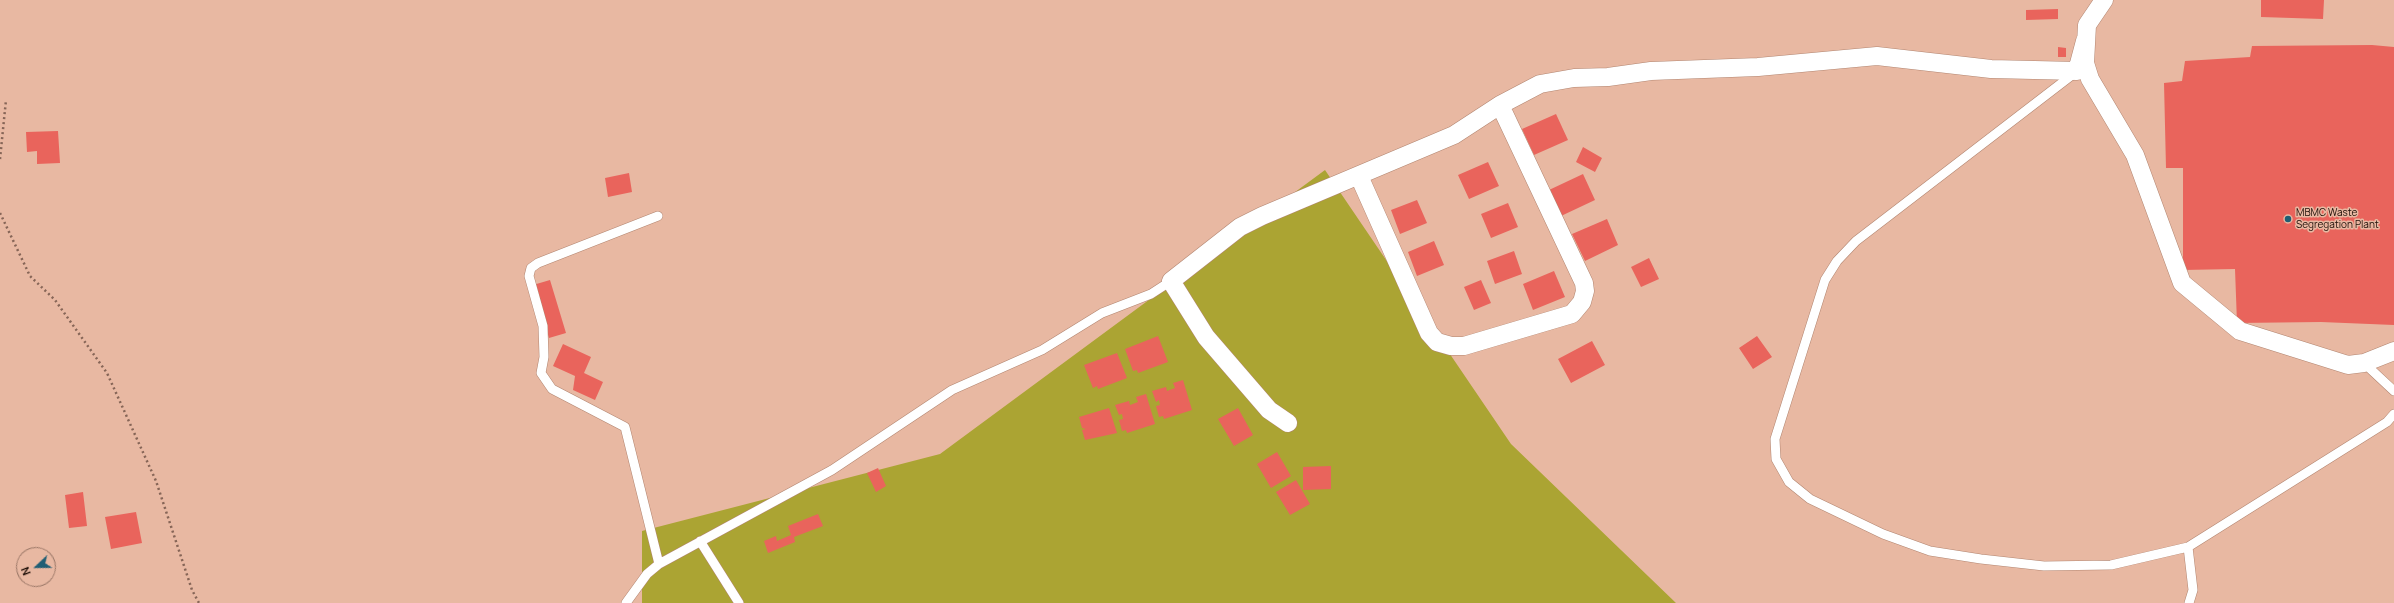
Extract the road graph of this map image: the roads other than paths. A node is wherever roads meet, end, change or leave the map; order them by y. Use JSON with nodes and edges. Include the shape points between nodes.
{"nodes":[{"id":1,"x":2104,"y":0,"type":"edge"},
{"id":2,"x":2085,"y":41,"type":"junction"},
{"id":3,"x":2077,"y":71,"type":"junction"},
{"id":4,"x":1500,"y":105,"type":"junction"},
{"id":5,"x":1359,"y":176,"type":"junction"},
{"id":6,"x":658,"y":216,"type":"dead end"},
{"id":7,"x":1172,"y":281,"type":"junction"},
{"id":8,"x":2394,"y":351,"type":"edge"},
{"id":9,"x":2364,"y":363,"type":"junction"},
{"id":10,"x":2394,"y":391,"type":"edge"},
{"id":11,"x":2394,"y":414,"type":"edge"},
{"id":12,"x":1288,"y":423,"type":"dead end"},
{"id":13,"x":700,"y":541,"type":"junction"},
{"id":14,"x":2188,"y":547,"type":"junction"},
{"id":15,"x":659,"y":564,"type":"junction"},
{"id":16,"x":626,"y":603,"type":"edge"},
{"id":17,"x":739,"y":603,"type":"edge"},
{"id":18,"x":2189,"y":603,"type":"edge"}],
"edges":[{"from":1,"to":2,"type":"street","via":[[2087,25]]},
{"from":2,"to":3,"type":"street"},
{"from":2,"to":9,"type":"street","via":[[2085,63],[2090,79],[2135,156],[2182,283],[2240,331],[2348,365]]},
{"from":3,"to":4,"type":"street","via":[[1991,69],[1877,56],[1758,67],[1651,71],[1608,77],[1574,78],[1540,84]]},
{"from":3,"to":14,"type":"lane","via":[[1856,241],[1837,261],[1825,280],[1775,439],[1776,459],[1789,482],[1810,499],[1883,534],[1930,551],[2044,566],[2112,565]]},
{"from":4,"to":5,"type":"street","via":[[1454,135]]},
{"from":4,"to":5,"type":"street","via":[[1584,283],[1582,302],[1572,314],[1464,346],[1450,346],[1437,342],[1429,333]]},
{"from":5,"to":7,"type":"street","via":[[1240,227]]},
{"from":6,"to":15,"type":"lane","via":[[538,263],[531,268],[529,276],[543,326],[544,358],[541,373],[552,389],[626,428]]},
{"from":7,"to":12,"type":"street","via":[[1206,337],[1269,410]]},
{"from":7,"to":13,"type":"lane","via":[[1151,294],[1102,313],[1042,350],[952,390],[832,470]]},
{"from":8,"to":9,"type":"street"},
{"from":9,"to":10,"type":"lane"},
{"from":11,"to":14,"type":"lane","via":[[2387,422]]},
{"from":13,"to":15,"type":"lane"},
{"from":13,"to":17,"type":"lane"},
{"from":14,"to":18,"type":"lane","via":[[2193,590]]},
{"from":15,"to":16,"type":"lane","via":[[647,574]]}]}
